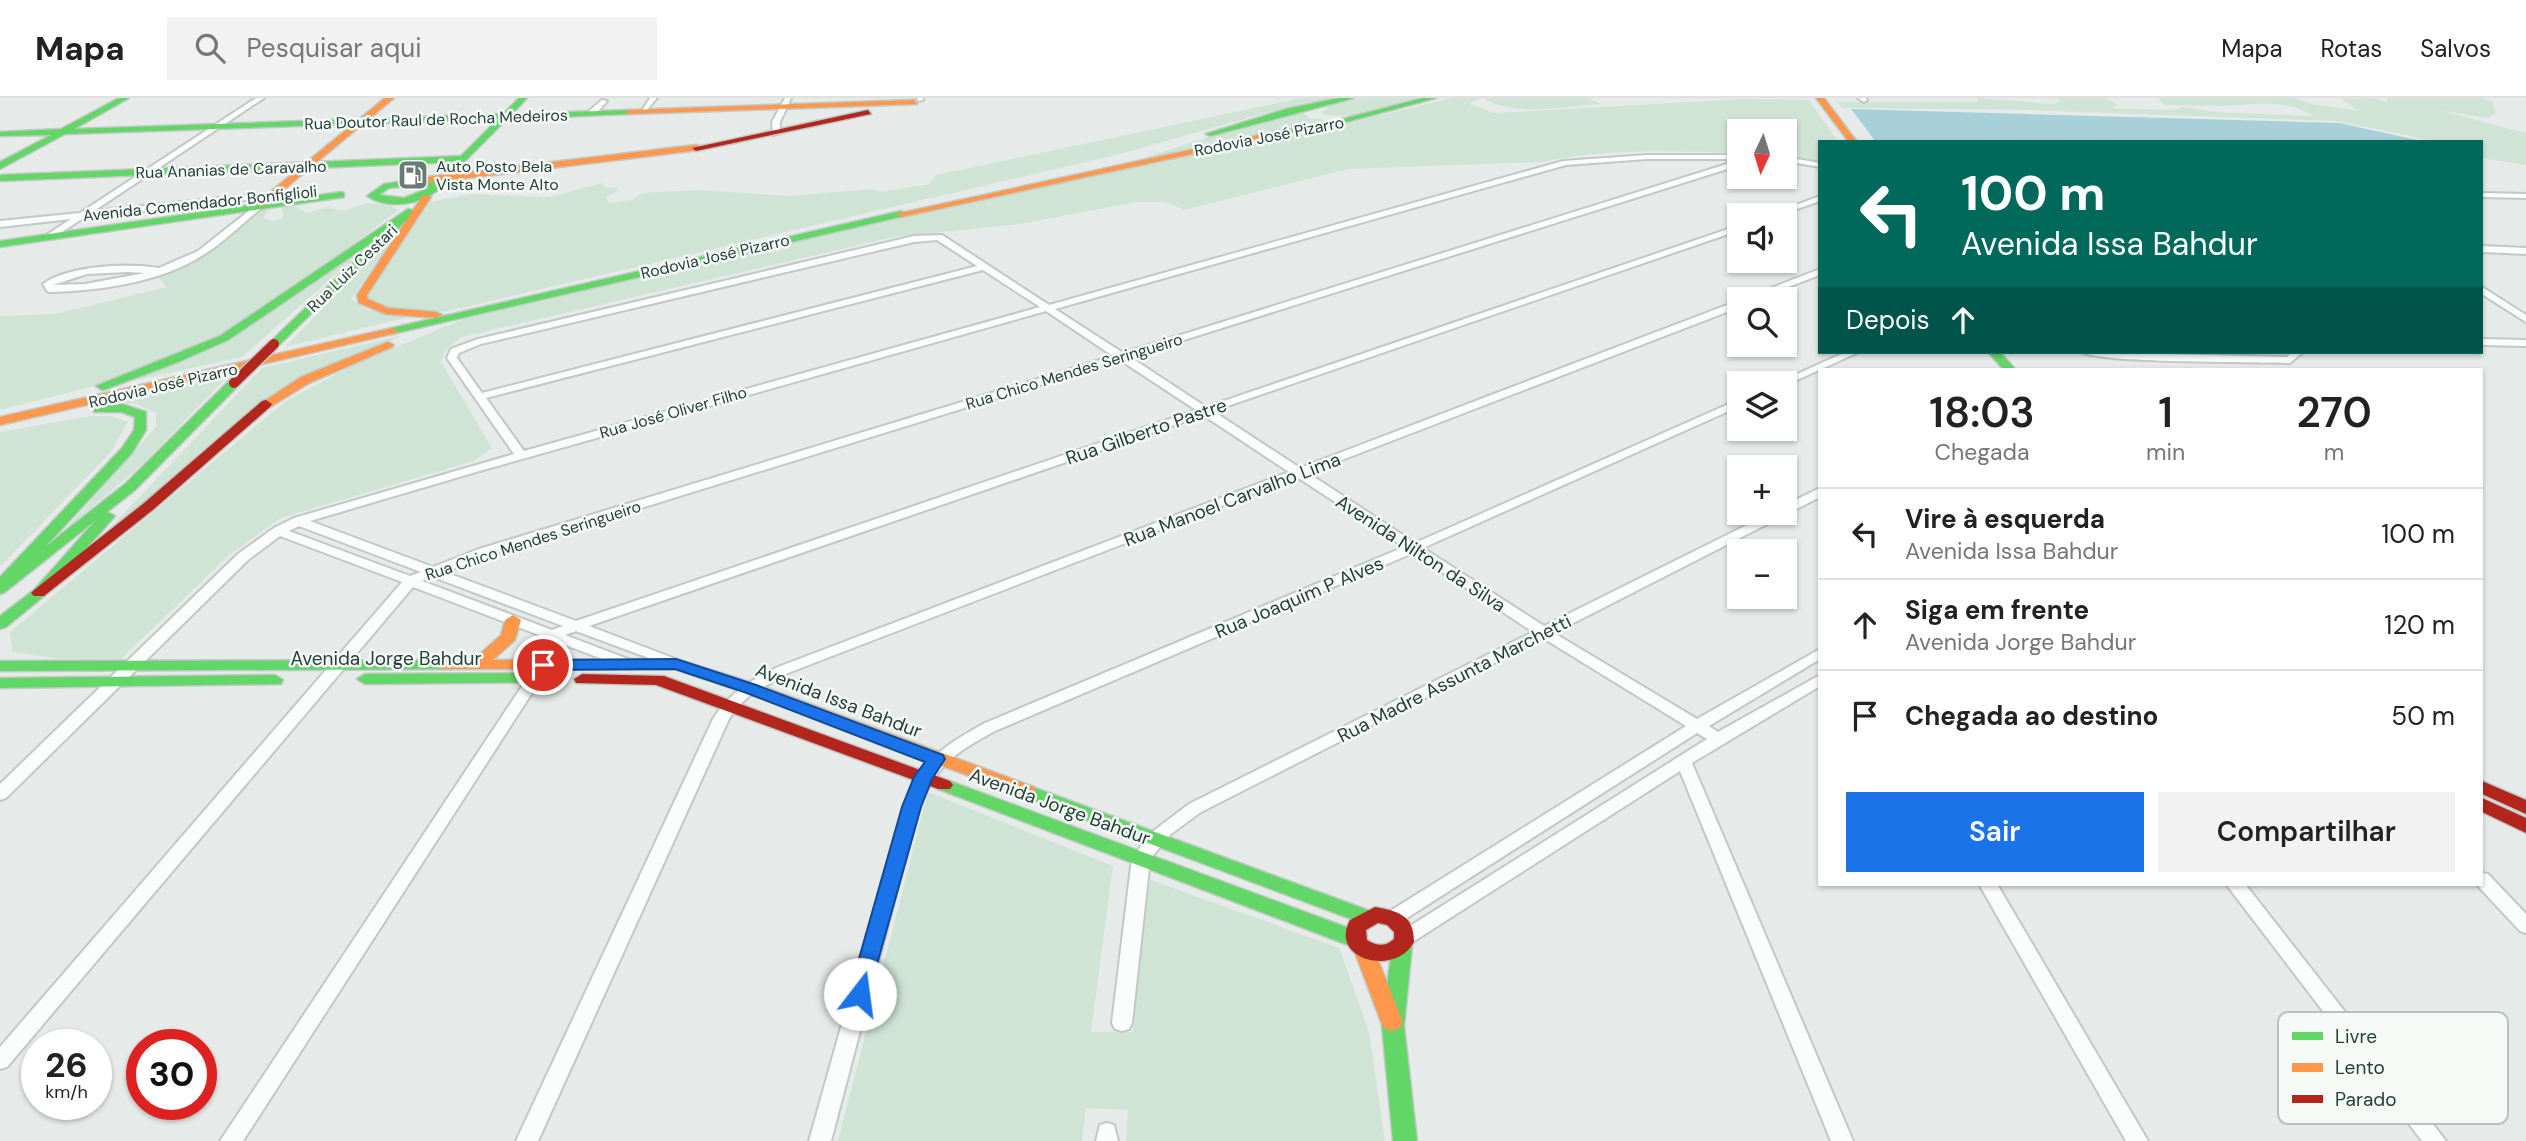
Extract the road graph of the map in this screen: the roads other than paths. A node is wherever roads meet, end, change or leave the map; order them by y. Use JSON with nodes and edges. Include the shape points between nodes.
{"nodes":[{"id":1,"x":125,"y":98,"type":"edge"},
{"id":2,"x":261,"y":98,"type":"edge"},
{"id":3,"x":390,"y":98,"type":"edge"},
{"id":4,"x":523,"y":98,"type":"edge"},
{"id":5,"x":654,"y":98,"type":"edge"},
{"id":6,"x":1350,"y":98,"type":"edge"},
{"id":7,"x":1432,"y":98,"type":"edge"},
{"id":8,"x":1820,"y":98,"type":"edge"},
{"id":9,"x":921,"y":99,"type":"edge"},
{"id":10,"x":604,"y":101,"type":"dead end"},
{"id":11,"x":786,"y":102,"type":"edge"},
{"id":12,"x":1329,"y":102,"type":"junction"},
{"id":13,"x":643,"y":111,"type":"junction"},
{"id":14,"x":592,"y":113,"type":"junction"},
{"id":15,"x":1375,"y":113,"type":"junction"},
{"id":16,"x":505,"y":116,"type":"junction"},
{"id":17,"x":361,"y":121,"type":"junction"},
{"id":18,"x":218,"y":127,"type":"junction"},
{"id":19,"x":62,"y":132,"type":"junction"},
{"id":20,"x":776,"y":133,"type":"junction"},
{"id":21,"x":0,"y":135,"type":"edge"},
{"id":22,"x":1852,"y":140,"type":"edge"},
{"id":23,"x":1727,"y":157,"type":"edge"},
{"id":24,"x":462,"y":159,"type":"junction"},
{"id":25,"x":1797,"y":161,"type":"edge"},
{"id":26,"x":1818,"y":164,"type":"edge"},
{"id":27,"x":0,"y":166,"type":"edge"},
{"id":28,"x":307,"y":166,"type":"junction"},
{"id":29,"x":1727,"y":166,"type":"edge"},
{"id":30,"x":149,"y":172,"type":"junction"},
{"id":31,"x":0,"y":178,"type":"edge"},
{"id":32,"x":406,"y":183,"type":"junction"},
{"id":33,"x":341,"y":195,"type":"junction"},
{"id":34,"x":2483,"y":195,"type":"edge"},
{"id":35,"x":427,"y":196,"type":"junction"},
{"id":36,"x":2526,"y":196,"type":"edge"},
{"id":37,"x":272,"y":198,"type":"junction"},
{"id":38,"x":1818,"y":199,"type":"edge"},
{"id":39,"x":381,"y":200,"type":"junction"},
{"id":40,"x":1797,"y":206,"type":"edge"},
{"id":41,"x":80,"y":217,"type":"junction"},
{"id":42,"x":0,"y":225,"type":"edge"},
{"id":43,"x":1727,"y":231,"type":"edge"},
{"id":44,"x":51,"y":236,"type":"junction"},
{"id":45,"x":0,"y":244,"type":"edge"},
{"id":46,"x":2483,"y":249,"type":"edge"},
{"id":47,"x":2526,"y":251,"type":"edge"},
{"id":48,"x":986,"y":266,"type":"junction"},
{"id":49,"x":156,"y":271,"type":"junction"},
{"id":50,"x":1818,"y":273,"type":"edge"},
{"id":51,"x":1780,"y":287,"type":"edge"},
{"id":52,"x":2483,"y":291,"type":"edge"},
{"id":53,"x":1048,"y":307,"type":"junction"},
{"id":54,"x":1727,"y":308,"type":"edge"},
{"id":55,"x":467,"y":315,"type":"junction"},
{"id":56,"x":439,"y":316,"type":"junction"},
{"id":57,"x":2526,"y":318,"type":"edge"},
{"id":58,"x":2483,"y":342,"type":"edge"},
{"id":59,"x":2526,"y":343,"type":"edge"},
{"id":60,"x":1849,"y":354,"type":"edge"},
{"id":61,"x":1979,"y":354,"type":"edge"},
{"id":62,"x":1996,"y":354,"type":"edge"},
{"id":63,"x":2171,"y":354,"type":"edge"},
{"id":64,"x":2296,"y":354,"type":"edge"},
{"id":65,"x":2213,"y":355,"type":"edge"},
{"id":66,"x":1123,"y":356,"type":"junction"},
{"id":67,"x":1991,"y":368,"type":"edge"},
{"id":68,"x":2009,"y":368,"type":"edge"},
{"id":69,"x":1797,"y":377,"type":"edge"},
{"id":70,"x":479,"y":397,"type":"junction"},
{"id":71,"x":53,"y":404,"type":"junction"},
{"id":72,"x":1727,"y":408,"type":"edge"},
{"id":73,"x":1207,"y":411,"type":"junction"},
{"id":74,"x":0,"y":416,"type":"edge"},
{"id":75,"x":0,"y":422,"type":"edge"},
{"id":76,"x":521,"y":455,"type":"junction"},
{"id":77,"x":1301,"y":473,"type":"junction"},
{"id":78,"x":130,"y":487,"type":"junction"},
{"id":79,"x":1818,"y":493,"type":"edge"},
{"id":80,"x":1797,"y":504,"type":"edge"},
{"id":81,"x":298,"y":522,"type":"junction"},
{"id":82,"x":1756,"y":525,"type":"edge"},
{"id":83,"x":279,"y":531,"type":"junction"},
{"id":84,"x":1413,"y":548,"type":"junction"},
{"id":85,"x":431,"y":571,"type":"junction"},
{"id":86,"x":410,"y":581,"type":"junction"},
{"id":87,"x":0,"y":587,"type":"edge"},
{"id":88,"x":39,"y":593,"type":"junction"},
{"id":89,"x":513,"y":620,"type":"junction"},
{"id":90,"x":0,"y":624,"type":"edge"},
{"id":91,"x":577,"y":625,"type":"junction"},
{"id":92,"x":1544,"y":633,"type":"junction"},
{"id":93,"x":553,"y":634,"type":"junction"},
{"id":94,"x":1818,"y":654,"type":"edge"},
{"id":95,"x":478,"y":664,"type":"junction"},
{"id":96,"x":676,"y":664,"type":"junction"},
{"id":97,"x":0,"y":666,"type":"edge"},
{"id":98,"x":632,"y":666,"type":"junction"},
{"id":99,"x":128,"y":668,"type":"junction"},
{"id":100,"x":539,"y":671,"type":"junction"},
{"id":101,"x":332,"y":672,"type":"junction"},
{"id":102,"x":658,"y":680,"type":"junction"},
{"id":103,"x":1818,"y":681,"type":"edge"},
{"id":104,"x":113,"y":682,"type":"junction"},
{"id":105,"x":0,"y":683,"type":"edge"},
{"id":106,"x":750,"y":688,"type":"junction"},
{"id":107,"x":729,"y":704,"type":"junction"},
{"id":108,"x":1696,"y":727,"type":"junction"},
{"id":109,"x":1718,"y":739,"type":"junction"},
{"id":110,"x":936,"y":759,"type":"junction"},
{"id":111,"x":1684,"y":762,"type":"junction"},
{"id":112,"x":923,"y":777,"type":"junction"},
{"id":113,"x":2483,"y":787,"type":"edge"},
{"id":114,"x":0,"y":794,"type":"edge"},
{"id":115,"x":2483,"y":804,"type":"edge"},
{"id":116,"x":2526,"y":808,"type":"edge"},
{"id":117,"x":2526,"y":826,"type":"edge"},
{"id":118,"x":1152,"y":840,"type":"junction"},
{"id":119,"x":1141,"y":859,"type":"junction"},
{"id":120,"x":2483,"y":880,"type":"edge"},
{"id":121,"x":1989,"y":886,"type":"edge"},
{"id":122,"x":2237,"y":886,"type":"edge"},
{"id":123,"x":1366,"y":917,"type":"junction"},
{"id":124,"x":1393,"y":918,"type":"junction"},
{"id":125,"x":2526,"y":926,"type":"edge"},
{"id":126,"x":1404,"y":942,"type":"junction"},
{"id":127,"x":1359,"y":944,"type":"junction"},
{"id":128,"x":2335,"y":1012,"type":"edge"},
{"id":129,"x":1122,"y":1023,"type":"dead end"},
{"id":130,"x":1393,"y":1026,"type":"junction"},
{"id":131,"x":0,"y":1061,"type":"edge"},
{"id":132,"x":2422,"y":1124,"type":"edge"},
{"id":133,"x":231,"y":1141,"type":"edge"},
{"id":134,"x":527,"y":1141,"type":"edge"},
{"id":135,"x":820,"y":1141,"type":"edge"},
{"id":136,"x":1405,"y":1141,"type":"edge"},
{"id":137,"x":1842,"y":1141,"type":"edge"},
{"id":138,"x":2137,"y":1141,"type":"edge"},
{"id":139,"x":2435,"y":1141,"type":"edge"}],
"edges":[{"from":1,"to":19,"type":"street"},
{"from":2,"to":18,"type":"street"},
{"from":3,"to":17,"type":"street"},
{"from":4,"to":16,"type":"street","name":"Rua Luiz Cestari"},
{"from":5,"to":13,"type":"street"},
{"from":6,"to":12,"type":"street","name":"Rodovia José Pizarro"},
{"from":7,"to":15,"type":"street","name":"Rodovia José Pizarro"},
{"from":8,"to":22,"type":"street"},
{"from":9,"to":11,"type":"street","name":"Rua Doutor Raul de Rocha Medeiros"},
{"from":9,"to":20,"type":"street","name":"Avenida Comendador Bonfiglioli"},
{"from":10,"to":14,"type":"street"},
{"from":11,"to":13,"type":"street","name":"Rua Doutor Raul de Rocha Medeiros"},
{"from":11,"to":20,"type":"street"},
{"from":12,"to":15,"type":"street","via":[[1312,109],[1313,114],[1334,119]]},
{"from":12,"to":56,"type":"street","name":"Rodovia José Pizarro","via":[[1151,152]]},
{"from":13,"to":14,"type":"street","name":"Rua Doutor Raul de Rocha Medeiros"},
{"from":14,"to":16,"type":"street","name":"Rua Doutor Raul de Rocha Medeiros"},
{"from":15,"to":55,"type":"street","name":"Rodovia José Pizarro","via":[[878,219]]},
{"from":16,"to":17,"type":"street","name":"Rua Doutor Raul de Rocha Medeiros"},
{"from":16,"to":24,"type":"street","name":"Rua Luiz Cestari"},
{"from":17,"to":18,"type":"street","name":"Rua Doutor Raul de Rocha Medeiros"},
{"from":17,"to":28,"type":"street"},
{"from":18,"to":19,"type":"street","name":"Rua Doutor Raul de Rocha Medeiros"},
{"from":18,"to":30,"type":"street"},
{"from":19,"to":21,"type":"street","name":"Rua Doutor Raul de Rocha Medeiros"},
{"from":19,"to":27,"type":"street"},
{"from":20,"to":35,"type":"street","name":"Avenida Comendador Bonfiglioli"},
{"from":23,"to":53,"type":"street","name":"Rua José Oliver Filho","via":[[1566,163]]},
{"from":24,"to":28,"type":"street","name":"Rua Ananias de Caravalho"},
{"from":24,"to":35,"type":"street","name":"Rua Luiz Cestari"},
{"from":25,"to":26,"type":"street"},
{"from":28,"to":30,"type":"street","name":"Rua Ananias de Caravalho"},
{"from":28,"to":37,"type":"street"},
{"from":29,"to":66,"type":"street","name":"Rua Chico Mendes Seringueiro"},
{"from":30,"to":31,"type":"street","name":"Rua Ananias de Caravalho"},
{"from":30,"to":41,"type":"street"},
{"from":32,"to":35,"type":"street","name":"Avenida Comendador Bonfiglioli"},
{"from":32,"to":37,"type":"street","name":"Avenida Comendador Bonfiglioli"},
{"from":32,"to":39,"type":"street","via":[[377,190],[372,196]]},
{"from":33,"to":37,"type":"street"},
{"from":33,"to":37,"type":"street"},
{"from":33,"to":39,"type":"street"},
{"from":34,"to":36,"type":"street"},
{"from":35,"to":39,"type":"street"},
{"from":35,"to":39,"type":"street"},
{"from":35,"to":56,"type":"street","via":[[362,295],[363,301],[386,311]]},
{"from":35,"to":71,"type":"street","via":[[224,338]]},
{"from":35,"to":78,"type":"street","name":"Rua Luiz Cestari","bridge":true},
{"from":37,"to":41,"type":"street","name":"Avenida Comendador Bonfiglioli"},
{"from":37,"to":44,"type":"street"},
{"from":37,"to":49,"type":"street","via":[[200,254]]},
{"from":38,"to":40,"type":"street"},
{"from":41,"to":42,"type":"street","name":"Avenida Comendador Bonfiglioli"},
{"from":41,"to":44,"type":"street"},
{"from":43,"to":73,"type":"street","name":"Rua Gilberto Pastre"},
{"from":44,"to":45,"type":"street"},
{"from":46,"to":47,"type":"street"},
{"from":48,"to":53,"type":"street","name":"Avenida Nilton da Silva"},
{"from":48,"to":70,"type":"street"},
{"from":48,"to":70,"type":"street","name":"Avenida Nilton da Silva","via":[[945,239],[931,236],[461,347],[452,358]]},
{"from":49,"to":49,"type":"street","via":[[72,289],[50,289],[48,284],[80,272]]},
{"from":50,"to":51,"type":"street"},
{"from":52,"to":57,"type":"street"},
{"from":53,"to":66,"type":"street","name":"Avenida Nilton da Silva"},
{"from":53,"to":76,"type":"street","name":"Rua José Oliver Filho"},
{"from":54,"to":77,"type":"street","name":"Rua Manoel Carvalho Lima"},
{"from":55,"to":75,"type":"street","name":"Rodovia José Pizarro"},
{"from":55,"to":88,"type":"street","via":[[358,356],[285,391]]},
{"from":56,"to":71,"type":"street","name":"Rodovia José Pizarro"},
{"from":58,"to":59,"type":"street"},
{"from":60,"to":69,"type":"street"},
{"from":61,"to":67,"type":"street"},
{"from":62,"to":68,"type":"street"},
{"from":63,"to":65,"type":"street"},
{"from":64,"to":65,"type":"street","via":[[2290,360]]},
{"from":66,"to":73,"type":"street","name":"Avenida Nilton da Silva"},
{"from":66,"to":85,"type":"street","name":"Rua Chico Mendes Seringueiro"},
{"from":70,"to":76,"type":"street"},
{"from":71,"to":74,"type":"street","name":"Rodovia José Pizarro"},
{"from":72,"to":84,"type":"street","name":"Rua Joaquim P Alves"},
{"from":73,"to":77,"type":"street","name":"Avenida Nilton da Silva"},
{"from":73,"to":91,"type":"street","name":"Rua Gilberto Pastre"},
{"from":75,"to":87,"type":"street","via":[[111,408],[142,415],[140,430],[127,450]]},
{"from":76,"to":81,"type":"street","name":"Rua José Oliver Filho"},
{"from":77,"to":84,"type":"street","name":"Avenida Nilton da Silva"},
{"from":77,"to":106,"type":"street","name":"Rua Manoel Carvalho Lima","via":[[796,665]]},
{"from":78,"to":87,"type":"street"},
{"from":78,"to":88,"type":"street"},
{"from":79,"to":80,"type":"street"},
{"from":81,"to":83,"type":"street","name":"Rua José Oliver Filho"},
{"from":81,"to":85,"type":"street","name":"Avenida Issa Bahdur"},
{"from":82,"to":92,"type":"street","name":"Rua Madre Assunta Marchetti"},
{"from":83,"to":86,"type":"street"},
{"from":83,"to":99,"type":"street","name":"Rua José Oliver Filho","via":[[243,557]]},
{"from":84,"to":92,"type":"street","name":"Avenida Nilton da Silva"},
{"from":84,"to":110,"type":"street","name":"Rua Joaquim P Alves","via":[[990,727]]},
{"from":85,"to":86,"type":"street","name":"Rua Chico Mendes Seringueiro"},
{"from":85,"to":91,"type":"street","name":"Avenida Issa Bahdur"},
{"from":86,"to":89,"type":"street"},
{"from":86,"to":101,"type":"street"},
{"from":88,"to":90,"type":"street"},
{"from":89,"to":93,"type":"street"},
{"from":89,"to":95,"type":"street","via":[[509,636]]},
{"from":91,"to":93,"type":"street","name":"Rua Gilberto Pastre"},
{"from":91,"to":96,"type":"street","name":"Avenida Issa Bahdur"},
{"from":92,"to":108,"type":"street","name":"Avenida Nilton da Silva"},
{"from":92,"to":118,"type":"street","name":"Rua Madre Assunta Marchetti","via":[[1195,808]]},
{"from":93,"to":98,"type":"street"},
{"from":94,"to":108,"type":"street"},
{"from":95,"to":100,"type":"street","name":"Avenida Jorge Bahdur"},
{"from":95,"to":101,"type":"street","name":"Avenida Jorge Bahdur"},
{"from":96,"to":98,"type":"street","name":"Avenida Jorge Bahdur"},
{"from":96,"to":106,"type":"street","name":"Avenida Issa Bahdur"},
{"from":97,"to":99,"type":"street","name":"Avenida Jorge Bahdur"},
{"from":98,"to":100,"type":"street","name":"Avenida Jorge Bahdur"},
{"from":98,"to":102,"type":"street"},
{"from":99,"to":101,"type":"street","name":"Avenida Jorge Bahdur"},
{"from":99,"to":104,"type":"street","name":"Rua José Oliver Filho"},
{"from":100,"to":101,"type":"street","name":"Avenida Jorge Bahdur"},
{"from":100,"to":102,"type":"street","name":"Avenida Jorge Bahdur"},
{"from":100,"to":133,"type":"street"},
{"from":101,"to":104,"type":"street","name":"Avenida Jorge Bahdur"},
{"from":101,"to":131,"type":"street"},
{"from":102,"to":107,"type":"street","name":"Avenida Jorge Bahdur"},
{"from":103,"to":109,"type":"street"},
{"from":104,"to":105,"type":"street","name":"Avenida Jorge Bahdur"},
{"from":104,"to":114,"type":"street","name":"Rua José Oliver Filho"},
{"from":106,"to":107,"type":"street","name":"Rua Manoel Carvalho Lima"},
{"from":106,"to":110,"type":"street","name":"Avenida Issa Bahdur"},
{"from":107,"to":112,"type":"street","name":"Avenida Jorge Bahdur"},
{"from":107,"to":134,"type":"street"},
{"from":108,"to":109,"type":"street","name":"Avenida Nilton da Silva"},
{"from":108,"to":124,"type":"street"},
{"from":109,"to":111,"type":"street"},
{"from":110,"to":112,"type":"street"},
{"from":110,"to":118,"type":"street","name":"Avenida Issa Bahdur"},
{"from":111,"to":126,"type":"street"},
{"from":111,"to":137,"type":"street"},
{"from":112,"to":119,"type":"street","name":"Avenida Jorge Bahdur"},
{"from":112,"to":135,"type":"street"},
{"from":113,"to":116,"type":"street"},
{"from":115,"to":117,"type":"street"},
{"from":118,"to":119,"type":"street","name":"Rua Madre Assunta Marchetti"},
{"from":118,"to":123,"type":"street","name":"Avenida Issa Bahdur"},
{"from":119,"to":127,"type":"street","name":"Avenida Jorge Bahdur"},
{"from":119,"to":129,"type":"street"},
{"from":120,"to":125,"type":"street"},
{"from":121,"to":138,"type":"street"},
{"from":122,"to":128,"type":"street"},
{"from":123,"to":124,"type":"street"},
{"from":123,"to":127,"type":"street","via":[[1355,926]]},
{"from":124,"to":126,"type":"street","via":[[1400,923]]},
{"from":126,"to":127,"type":"street","via":[[1389,954]]},
{"from":126,"to":130,"type":"street"},
{"from":127,"to":130,"type":"street"},
{"from":130,"to":136,"type":"street"},
{"from":132,"to":139,"type":"street"}]}
